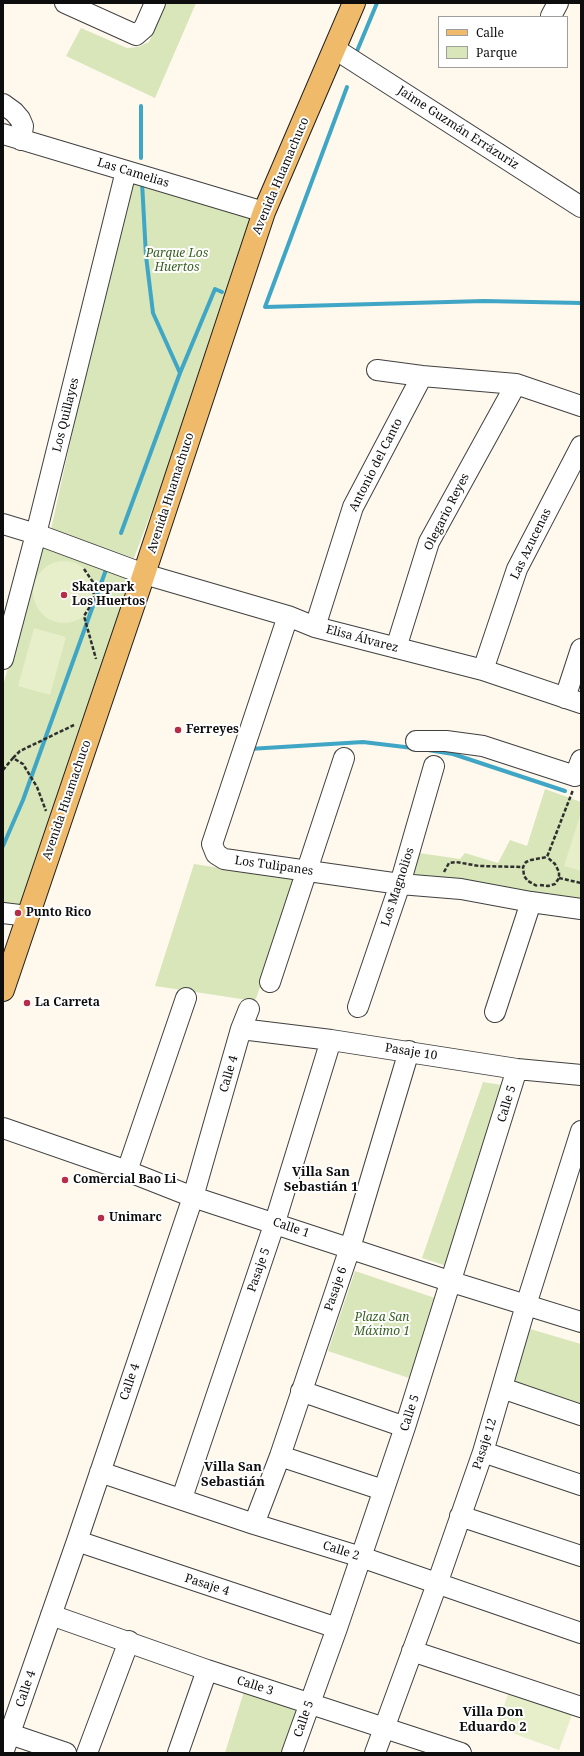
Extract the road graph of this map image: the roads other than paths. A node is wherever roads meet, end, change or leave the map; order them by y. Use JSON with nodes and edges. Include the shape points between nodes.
{"nodes":[{"id":1,"x":155,"y":3,"type":"edge"},
{"id":2,"x":354,"y":3,"type":"edge"},
{"id":3,"x":71,"y":4,"type":"edge"},
{"id":4,"x":336,"y":49,"type":"junction"},
{"id":5,"x":3,"y":104,"type":"edge"},
{"id":6,"x":12,"y":137,"type":"edge"},
{"id":7,"x":126,"y":171,"type":"junction"},
{"id":8,"x":581,"y":207,"type":"edge"},
{"id":9,"x":264,"y":212,"type":"junction"},
{"id":10,"x":377,"y":370,"type":"dead end"},
{"id":11,"x":422,"y":376,"type":"junction"},
{"id":12,"x":516,"y":384,"type":"junction"},
{"id":13,"x":581,"y":406,"type":"edge"},
{"id":14,"x":581,"y":446,"type":"edge"},
{"id":15,"x":3,"y":524,"type":"edge"},
{"id":16,"x":36,"y":534,"type":"junction"},
{"id":17,"x":144,"y":574,"type":"junction"},
{"id":18,"x":288,"y":616,"type":"junction"},
{"id":19,"x":316,"y":627,"type":"junction"},
{"id":20,"x":396,"y":648,"type":"junction"},
{"id":21,"x":581,"y":650,"type":"edge"},
{"id":22,"x":3,"y":659,"type":"edge"},
{"id":23,"x":484,"y":670,"type":"junction"},
{"id":24,"x":573,"y":700,"type":"edge"},
{"id":25,"x":416,"y":741,"type":"dead end"},
{"id":26,"x":344,"y":758,"type":"dead end"},
{"id":27,"x":434,"y":766,"type":"dead end"},
{"id":28,"x":578,"y":768,"type":"edge"},
{"id":29,"x":308,"y":870,"type":"junction"},
{"id":30,"x":400,"y":884,"type":"junction"},
{"id":31,"x":534,"y":894,"type":"junction"},
{"id":32,"x":581,"y":909,"type":"edge"},
{"id":33,"x":3,"y":913,"type":"edge"},
{"id":34,"x":28,"y":916,"type":"junction"},
{"id":35,"x":270,"y":982,"type":"dead end"},
{"id":36,"x":3,"y":990,"type":"edge"},
{"id":37,"x":186,"y":998,"type":"dead end"},
{"id":38,"x":358,"y":1007,"type":"dead end"},
{"id":39,"x":249,"y":1009,"type":"dead end"},
{"id":40,"x":495,"y":1012,"type":"dead end"},
{"id":41,"x":241,"y":1029,"type":"junction"},
{"id":42,"x":331,"y":1040,"type":"junction"},
{"id":43,"x":409,"y":1051,"type":"junction"},
{"id":44,"x":517,"y":1069,"type":"junction"},
{"id":45,"x":581,"y":1075,"type":"edge"},
{"id":46,"x":3,"y":1128,"type":"edge"},
{"id":47,"x":581,"y":1131,"type":"edge"},
{"id":48,"x":127,"y":1171,"type":"junction"},
{"id":49,"x":193,"y":1197,"type":"junction"},
{"id":50,"x":275,"y":1222,"type":"junction"},
{"id":51,"x":350,"y":1248,"type":"junction"},
{"id":52,"x":452,"y":1282,"type":"junction"},
{"id":53,"x":526,"y":1305,"type":"junction"},
{"id":54,"x":581,"y":1322,"type":"edge"},
{"id":55,"x":502,"y":1388,"type":"junction"},
{"id":56,"x":301,"y":1391,"type":"junction"},
{"id":57,"x":581,"y":1415,"type":"edge"},
{"id":58,"x":405,"y":1427,"type":"junction"},
{"id":59,"x":482,"y":1452,"type":"junction"},
{"id":60,"x":280,"y":1456,"type":"junction"},
{"id":61,"x":100,"y":1472,"type":"junction"},
{"id":62,"x":581,"y":1485,"type":"edge"},
{"id":63,"x":383,"y":1490,"type":"junction"},
{"id":64,"x":182,"y":1498,"type":"junction"},
{"id":65,"x":460,"y":1516,"type":"junction"},
{"id":66,"x":254,"y":1524,"type":"junction"},
{"id":67,"x":77,"y":1541,"type":"junction"},
{"id":68,"x":581,"y":1556,"type":"edge"},
{"id":69,"x":361,"y":1557,"type":"junction"},
{"id":70,"x":437,"y":1584,"type":"junction"},
{"id":71,"x":51,"y":1615,"type":"junction"},
{"id":72,"x":337,"y":1628,"type":"junction"},
{"id":73,"x":581,"y":1632,"type":"edge"},
{"id":74,"x":129,"y":1641,"type":"junction"},
{"id":75,"x":412,"y":1651,"type":"junction"},
{"id":76,"x":207,"y":1670,"type":"junction"},
{"id":77,"x":309,"y":1703,"type":"junction"},
{"id":78,"x":581,"y":1707,"type":"edge"},
{"id":79,"x":383,"y":1728,"type":"junction"},
{"id":80,"x":10,"y":1734,"type":"junction"},
{"id":81,"x":449,"y":1751,"type":"edge"},
{"id":82,"x":3,"y":1753,"type":"edge"},
{"id":83,"x":66,"y":1753,"type":"edge"},
{"id":84,"x":87,"y":1753,"type":"edge"},
{"id":85,"x":178,"y":1753,"type":"edge"},
{"id":86,"x":292,"y":1753,"type":"edge"},
{"id":87,"x":375,"y":1753,"type":"edge"}],
"edges":[{"from":1,"to":3,"type":"street","via":[[144,28],[136,34]]},
{"from":2,"to":4,"type":"main road","name":"Avenida Huamachuco"},
{"from":4,"to":8,"type":"street","name":"Jaime Guzmán Errázuriz"},
{"from":4,"to":9,"type":"main road","name":"Avenida Huamachuco"},
{"from":5,"to":6,"type":"street","via":[[14,112],[23,126]]},
{"from":6,"to":7,"type":"street","name":"Las Camelias"},
{"from":7,"to":9,"type":"street","name":"Las Camelias"},
{"from":7,"to":16,"type":"street","name":"Los Quillayes"},
{"from":9,"to":17,"type":"main road","name":"Avenida Huamachuco"},
{"from":10,"to":11,"type":"street"},
{"from":11,"to":12,"type":"street"},
{"from":11,"to":19,"type":"street","name":"Antonio del Canto","via":[[353,507]]},
{"from":12,"to":13,"type":"street"},
{"from":12,"to":20,"type":"street","name":"Olegario Reyes","via":[[429,542]]},
{"from":14,"to":23,"type":"street","name":"Las Azucenas","via":[[517,570]]},
{"from":15,"to":16,"type":"street","name":"Elisa Álvarez"},
{"from":16,"to":17,"type":"street","name":"Elisa Álvarez"},
{"from":16,"to":22,"type":"street","name":"Los Quillayes"},
{"from":17,"to":18,"type":"street","name":"Elisa Álvarez"},
{"from":17,"to":34,"type":"main road","name":"Avenida Huamachuco"},
{"from":18,"to":19,"type":"street","name":"Elisa Álvarez"},
{"from":18,"to":29,"type":"street","name":"Los Tulipanes","via":[[212,844],[216,854],[224,859]]},
{"from":19,"to":20,"type":"street","name":"Elisa Álvarez"},
{"from":20,"to":23,"type":"street","name":"Elisa Álvarez"},
{"from":21,"to":24,"type":"street"},
{"from":23,"to":24,"type":"street","name":"Elisa Álvarez"},
{"from":25,"to":28,"type":"street","via":[[446,741],[484,746]]},
{"from":26,"to":29,"type":"street"},
{"from":27,"to":30,"type":"street","name":"Los Magnolios"},
{"from":29,"to":30,"type":"street","name":"Los Tulipanes"},
{"from":29,"to":35,"type":"street"},
{"from":30,"to":31,"type":"street","name":"Los Tulipanes"},
{"from":30,"to":38,"type":"street","name":"Los Magnolios"},
{"from":31,"to":32,"type":"street","name":"Los Tulipanes"},
{"from":31,"to":40,"type":"street"},
{"from":33,"to":34,"type":"street"},
{"from":34,"to":36,"type":"main road","name":"Avenida Huamachuco"},
{"from":37,"to":48,"type":"street"},
{"from":39,"to":41,"type":"street","name":"Calle 4"},
{"from":41,"to":42,"type":"street","name":"Pasaje 10"},
{"from":41,"to":49,"type":"street","name":"Calle 4"},
{"from":42,"to":43,"type":"street","name":"Pasaje 10"},
{"from":42,"to":50,"type":"street","name":"Pasaje 5"},
{"from":43,"to":44,"type":"street","name":"Pasaje 10"},
{"from":43,"to":51,"type":"street","name":"Pasaje 6"},
{"from":44,"to":45,"type":"street","name":"Pasaje 10"},
{"from":44,"to":52,"type":"street","name":"Calle 5"},
{"from":46,"to":48,"type":"street","name":"Calle 1"},
{"from":47,"to":53,"type":"street","name":"Pasaje 12"},
{"from":48,"to":49,"type":"street","name":"Calle 1"},
{"from":49,"to":50,"type":"street","name":"Calle 1"},
{"from":49,"to":61,"type":"street","name":"Calle 4"},
{"from":50,"to":51,"type":"street","name":"Calle 1"},
{"from":50,"to":64,"type":"street","name":"Pasaje 5"},
{"from":51,"to":52,"type":"street","name":"Calle 1"},
{"from":51,"to":56,"type":"street","name":"Pasaje 6"},
{"from":52,"to":53,"type":"street","name":"Calle 1"},
{"from":52,"to":58,"type":"street","name":"Calle 5"},
{"from":53,"to":54,"type":"street","name":"Calle 1"},
{"from":53,"to":55,"type":"street","name":"Pasaje 12"},
{"from":55,"to":57,"type":"street"},
{"from":55,"to":59,"type":"street","name":"Pasaje 12"},
{"from":56,"to":58,"type":"street"},
{"from":56,"to":60,"type":"street","name":"Pasaje 6"},
{"from":58,"to":63,"type":"street","name":"Calle 5"},
{"from":59,"to":62,"type":"street"},
{"from":59,"to":65,"type":"street","name":"Pasaje 12"},
{"from":60,"to":63,"type":"street"},
{"from":60,"to":66,"type":"street","name":"Pasaje 6"},
{"from":61,"to":64,"type":"street","name":"Calle 2"},
{"from":61,"to":67,"type":"street","name":"Calle 4"},
{"from":63,"to":69,"type":"street","name":"Calle 5"},
{"from":64,"to":66,"type":"street","name":"Calle 2"},
{"from":65,"to":68,"type":"street"},
{"from":65,"to":70,"type":"street","name":"Pasaje 12"},
{"from":66,"to":69,"type":"street","name":"Calle 2"},
{"from":67,"to":71,"type":"street","name":"Calle 4"},
{"from":67,"to":72,"type":"street","name":"Pasaje 4"},
{"from":69,"to":70,"type":"street","name":"Calle 2"},
{"from":69,"to":72,"type":"street","name":"Calle 5"},
{"from":70,"to":73,"type":"street","name":"Calle 2"},
{"from":70,"to":75,"type":"street","name":"Pasaje 12"},
{"from":71,"to":74,"type":"street","name":"Calle 3"},
{"from":71,"to":80,"type":"street","name":"Calle 4"},
{"from":72,"to":77,"type":"street","name":"Calle 5"},
{"from":74,"to":76,"type":"street","name":"Calle 3"},
{"from":74,"to":84,"type":"street"},
{"from":75,"to":78,"type":"street"},
{"from":75,"to":79,"type":"street","name":"Pasaje 12"},
{"from":76,"to":77,"type":"street","name":"Calle 3"},
{"from":76,"to":85,"type":"street"},
{"from":77,"to":79,"type":"street","name":"Calle 3"},
{"from":77,"to":86,"type":"street","name":"Calle 5"},
{"from":79,"to":81,"type":"street","name":"Calle 3"},
{"from":79,"to":87,"type":"street","name":"Pasaje 12"},
{"from":80,"to":82,"type":"street","name":"Calle 4"},
{"from":80,"to":83,"type":"street"}]}
